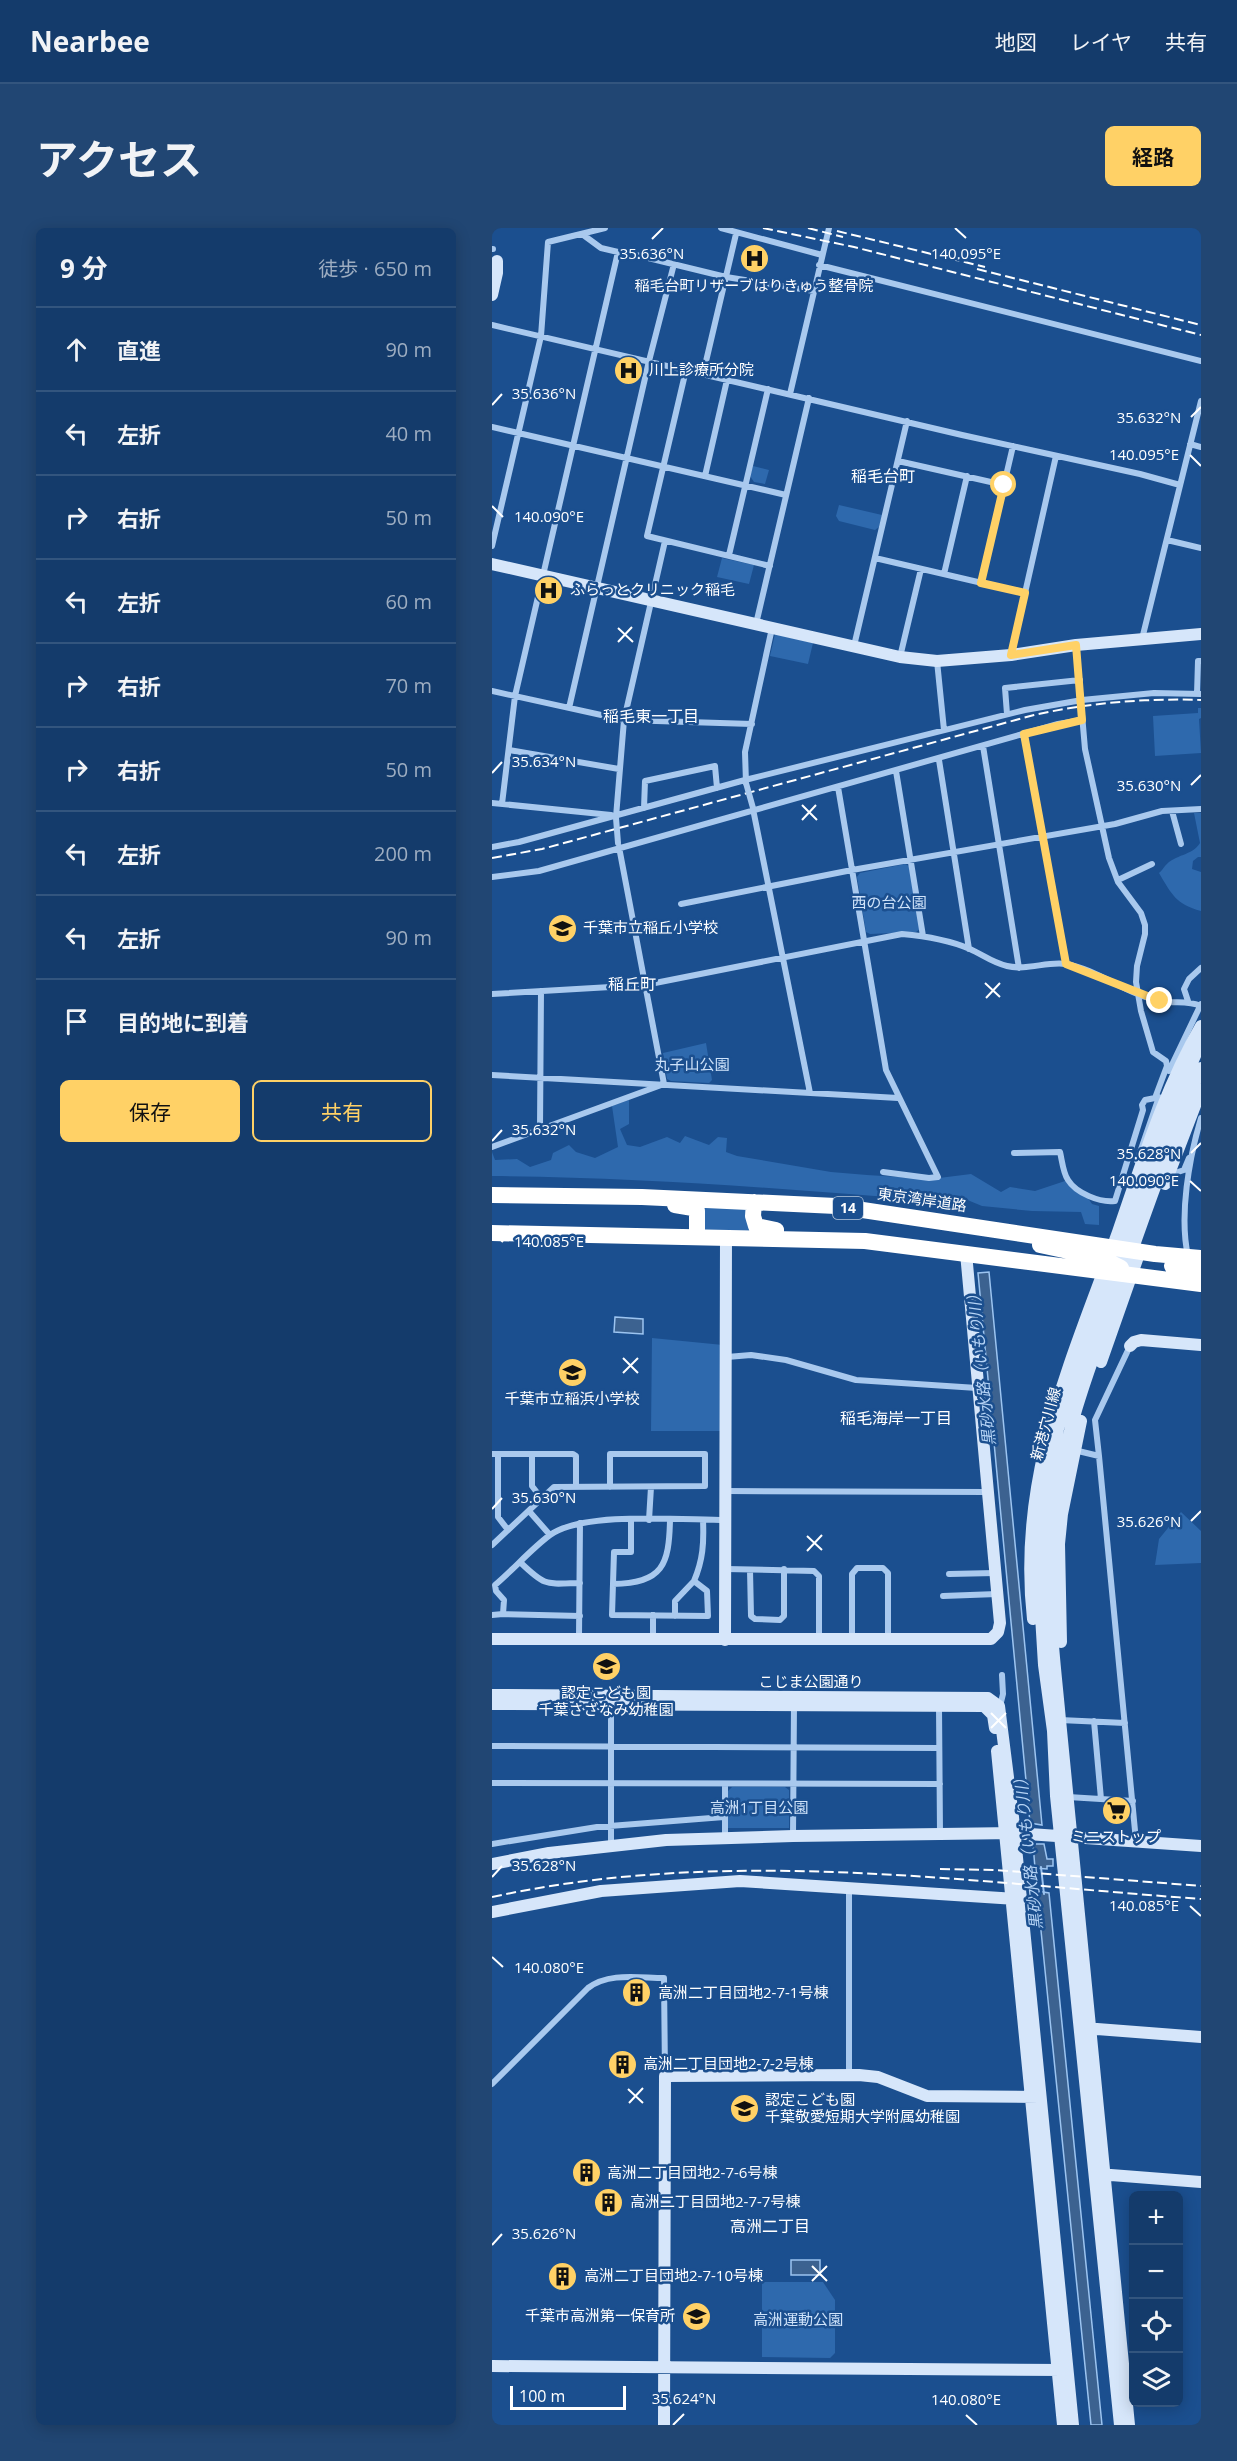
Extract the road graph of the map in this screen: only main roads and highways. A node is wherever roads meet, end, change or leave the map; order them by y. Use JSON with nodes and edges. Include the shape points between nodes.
{"nodes":[{"id":1,"x":492,"y":1195,"type":"edge"},
{"id":2,"x":642,"y":1197,"type":"junction"},
{"id":3,"x":754,"y":1202,"type":"junction"},
{"id":4,"x":492,"y":1233,"type":"edge"},
{"id":5,"x":697,"y":1236,"type":"junction"},
{"id":6,"x":818,"y":1238,"type":"junction"},
{"id":7,"x":1195,"y":1257,"type":"edge"},
{"id":8,"x":1107,"y":1259,"type":"junction"},
{"id":9,"x":1136,"y":1263,"type":"junction"},
{"id":10,"x":1201,"y":1270,"type":"edge"},
{"id":11,"x":1201,"y":1284,"type":"edge"}],
"edges":[{"from":1,"to":2,"type":"highway","name":"東京湾岸道路","number":"14"},
{"from":2,"to":3,"type":"highway","name":"東京湾岸道路","number":"14"},
{"from":2,"to":5,"type":"highway","via":[[695,1209]]},
{"from":3,"to":6,"type":"highway","via":[[756,1226]]},
{"from":3,"to":8,"type":"highway","name":"東京湾岸道路","number":"14","via":[[836,1206],[979,1226]]},
{"from":4,"to":5,"type":"highway","name":"東京湾岸道路","number":"14"},
{"from":5,"to":6,"type":"highway","name":"東京湾岸道路","number":"14"},
{"from":6,"to":8,"type":"highway","name":"東京湾岸道路","number":"14","via":[[904,1245],[1030,1263]]},
{"from":7,"to":9,"type":"highway","name":"東京湾岸道路","number":"14"},
{"from":8,"to":9,"type":"highway","name":"東京湾岸道路","number":"14"},
{"from":8,"to":9,"type":"highway"},
{"from":9,"to":10,"type":"highway"},
{"from":9,"to":11,"type":"highway","name":"東京湾岸道路","number":"14"}]}
